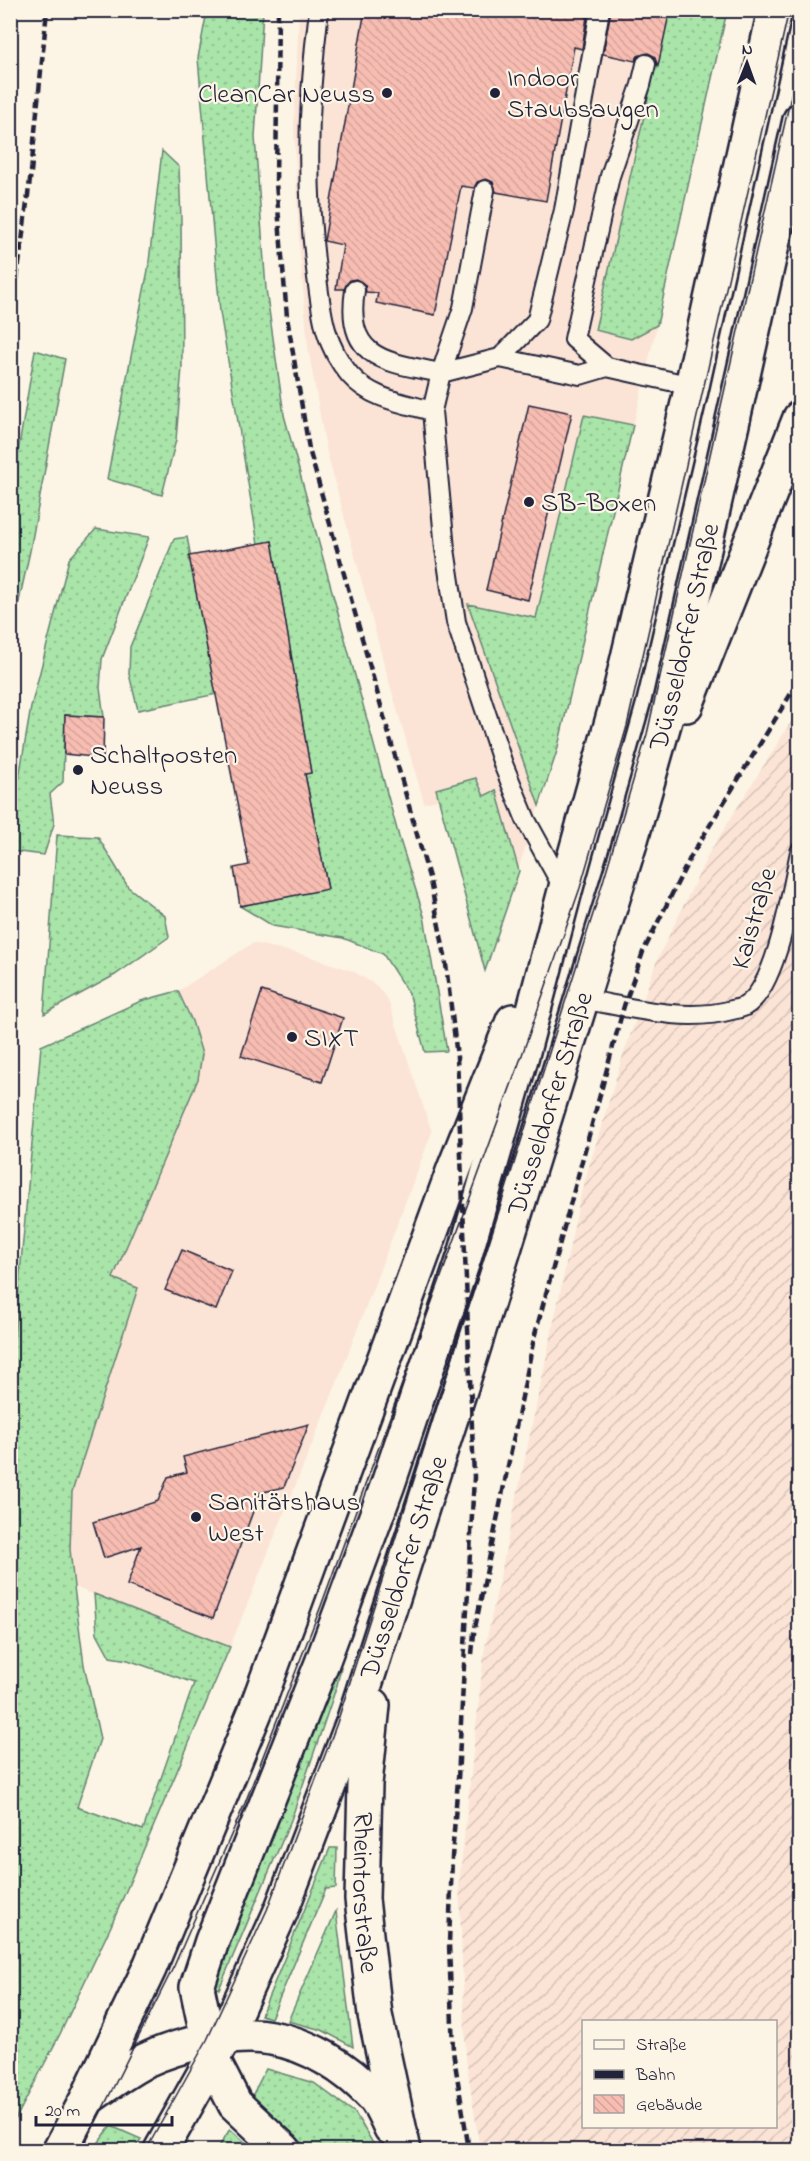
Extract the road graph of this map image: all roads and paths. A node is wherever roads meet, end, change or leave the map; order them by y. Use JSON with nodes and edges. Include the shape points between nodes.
{"nodes":[{"id":1,"x":319,"y":10,"type":"edge"},
{"id":2,"x":600,"y":10,"type":"edge"},
{"id":3,"x":773,"y":10,"type":"edge"},
{"id":4,"x":646,"y":64,"type":"dead end"},
{"id":5,"x":800,"y":120,"type":"edge"},
{"id":6,"x":485,"y":190,"type":"dead end"},
{"id":7,"x":355,"y":291,"type":"dead end"},
{"id":8,"x":500,"y":358,"type":"junction"},
{"id":9,"x":607,"y":367,"type":"junction"},
{"id":10,"x":441,"y":373,"type":"junction"},
{"id":11,"x":692,"y":386,"type":"junction"},
{"id":12,"x":432,"y":411,"type":"junction"},
{"id":13,"x":800,"y":418,"type":"edge"},
{"id":14,"x":630,"y":843,"type":"junction"},
{"id":15,"x":800,"y":852,"type":"edge"},
{"id":16,"x":565,"y":891,"type":"junction"},
{"id":17,"x":581,"y":999,"type":"junction"},
{"id":18,"x":381,"y":1632,"type":"junction"},
{"id":19,"x":214,"y":2046,"type":"junction"},
{"id":20,"x":87,"y":2099,"type":"junction"},
{"id":21,"x":60,"y":2151,"type":"edge"},
{"id":22,"x":161,"y":2151,"type":"edge"},
{"id":23,"x":284,"y":2151,"type":"edge"},
{"id":24,"x":404,"y":2151,"type":"edge"}],
"edges":[{"from":1,"to":12,"type":"lane","via":[[310,97],[309,195],[322,319],[333,352],[352,377],[378,397]]},
{"from":2,"to":8,"type":"lane","via":[[567,198],[537,320]]},
{"from":3,"to":11,"type":"main road","name":"Düsseldorfer Straße"},
{"from":4,"to":9,"type":"lane","via":[[610,176],[574,339]]},
{"from":5,"to":14,"type":"main road","name":"Düsseldorfer Straße","via":[[669,706]]},
{"from":6,"to":10,"type":"lane","via":[[463,308]]},
{"from":7,"to":10,"type":"lane","via":[[355,332],[367,349],[386,362]]},
{"from":8,"to":9,"type":"lane","via":[[580,375]]},
{"from":8,"to":10,"type":"lane"},
{"from":9,"to":11,"type":"lane"},
{"from":10,"to":12,"type":"lane"},
{"from":11,"to":16,"type":"main road","name":"Düsseldorfer Straße","via":[[619,696]]},
{"from":12,"to":16,"type":"lane","via":[[456,622],[503,764],[526,820]]},
{"from":13,"to":14,"type":"main road"},
{"from":14,"to":17,"type":"main road","name":"Düsseldorfer Straße"},
{"from":15,"to":17,"type":"lane","name":"Kaistraße","via":[[776,957],[763,987],[746,1006],[712,1015],[670,1013]]},
{"from":16,"to":19,"type":"main road","name":"Düsseldorfer Straße","via":[[465,1255],[388,1484],[200,1978],[197,1988]]},
{"from":16,"to":20,"type":"main road","name":"Düsseldorfer Straße","via":[[458,1158],[255,1712],[149,1969]]},
{"from":17,"to":18,"type":"main road","name":"Düsseldorfer Straße"},
{"from":18,"to":19,"type":"main road","name":"Düsseldorfer Straße","via":[[353,1722],[281,1911]]},
{"from":18,"to":24,"type":"main road","name":"Rheintorstraße","via":[[365,1784],[362,1899],[375,2015]]},
{"from":19,"to":20,"type":"main road","name":"Rheintorstraße","via":[[180,2047],[147,2060]]},
{"from":19,"to":22,"type":"main road","name":"Düsseldorfer Straße"},
{"from":19,"to":23,"type":"main road","name":"Düsseldorfer Straße","via":[[236,2104]]},
{"from":19,"to":24,"type":"main road","name":"Rheintorstraße","via":[[244,2037],[271,2037],[309,2049],[341,2067],[375,2097]]},
{"from":20,"to":21,"type":"main road","name":"Düsseldorfer Straße"}]}
